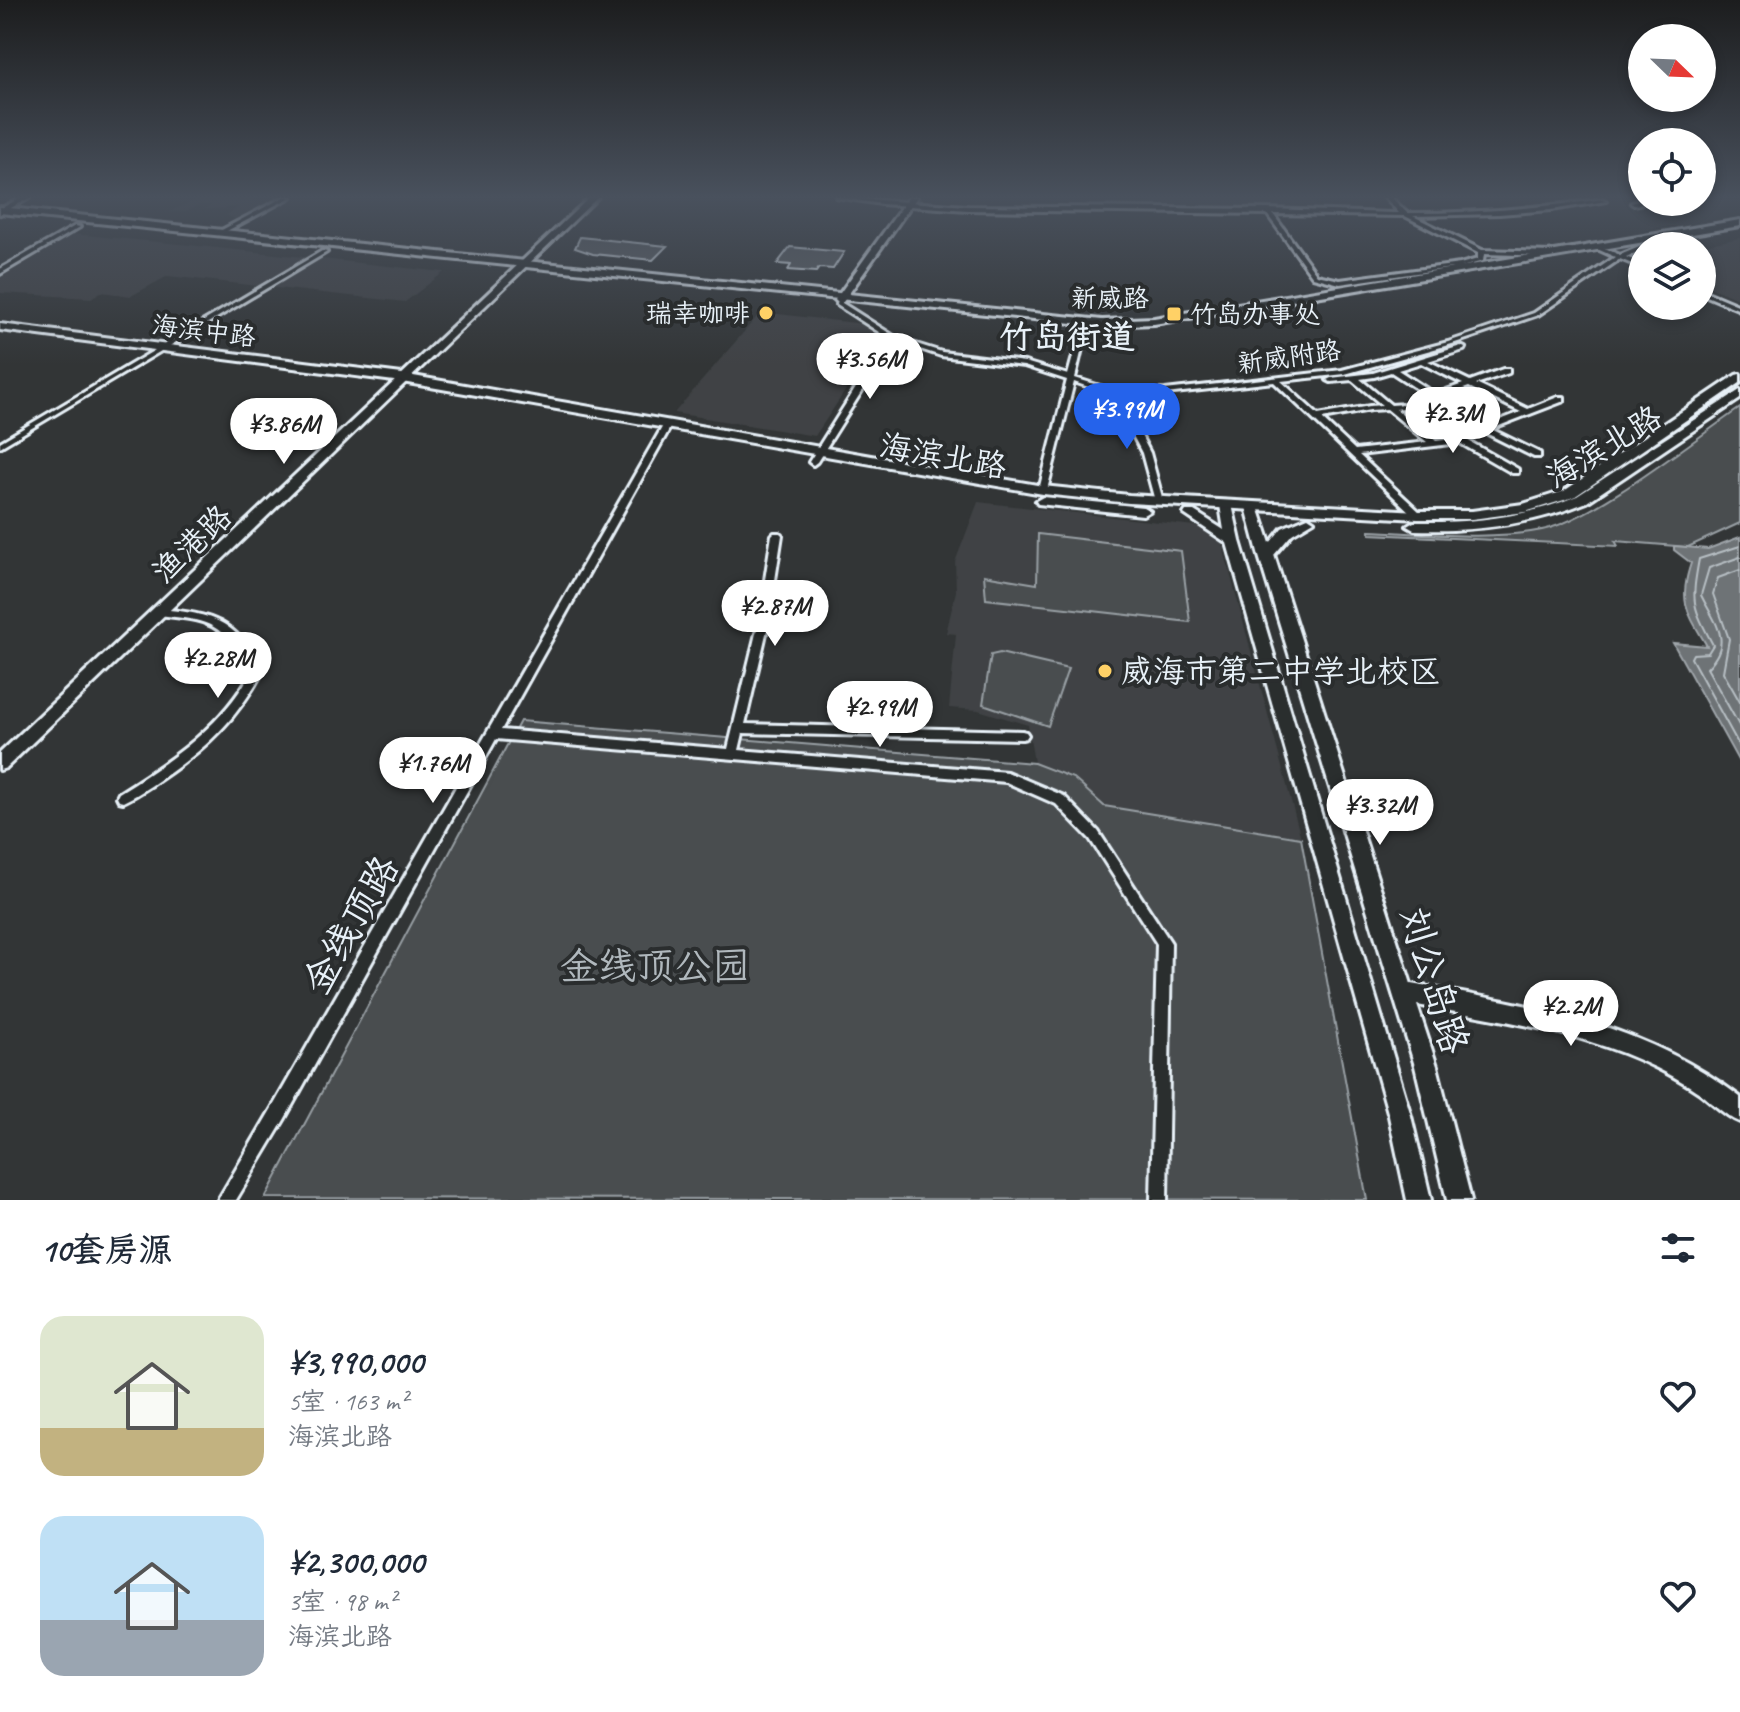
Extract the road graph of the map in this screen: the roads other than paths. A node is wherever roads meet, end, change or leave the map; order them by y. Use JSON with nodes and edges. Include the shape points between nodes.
{"nodes":[{"id":1,"x":33,"y":253,"type":"edge"},
{"id":2,"x":322,"y":253,"type":"edge"},
{"id":3,"x":335,"y":253,"type":"edge"},
{"id":4,"x":386,"y":253,"type":"edge"},
{"id":5,"x":536,"y":253,"type":"edge"},
{"id":6,"x":873,"y":253,"type":"edge"},
{"id":7,"x":1298,"y":253,"type":"edge"},
{"id":8,"x":1481,"y":253,"type":"edge"},
{"id":9,"x":1507,"y":253,"type":"edge"},
{"id":10,"x":1572,"y":253,"type":"edge"},
{"id":11,"x":1577,"y":253,"type":"edge"},
{"id":12,"x":1602,"y":253,"type":"edge"},
{"id":13,"x":1611,"y":253,"type":"edge"},
{"id":14,"x":1628,"y":253,"type":"edge"},
{"id":15,"x":1558,"y":255,"type":"junction"},
{"id":16,"x":1620,"y":256,"type":"junction"},
{"id":17,"x":1628,"y":260,"type":"edge"},
{"id":18,"x":1608,"y":265,"type":"junction"},
{"id":19,"x":1456,"y":268,"type":"junction"},
{"id":20,"x":519,"y":269,"type":"junction"},
{"id":21,"x":0,"y":272,"type":"edge"},
{"id":22,"x":1716,"y":298,"type":"edge"},
{"id":23,"x":840,"y":299,"type":"junction"},
{"id":24,"x":1740,"y":308,"type":"edge"},
{"id":25,"x":1084,"y":325,"type":"junction"},
{"id":26,"x":0,"y":327,"type":"edge"},
{"id":27,"x":885,"y":332,"type":"junction"},
{"id":28,"x":0,"y":337,"type":"edge"},
{"id":29,"x":165,"y":348,"type":"junction"},
{"id":30,"x":1461,"y":348,"type":"dead end"},
{"id":31,"x":152,"y":356,"type":"junction"},
{"id":32,"x":1421,"y":360,"type":"junction"},
{"id":33,"x":1391,"y":369,"type":"junction"},
{"id":34,"x":1506,"y":371,"type":"dead end"},
{"id":35,"x":1070,"y":377,"type":"junction"},
{"id":36,"x":1353,"y":377,"type":"junction"},
{"id":37,"x":1740,"y":378,"type":"edge"},
{"id":38,"x":398,"y":382,"type":"junction"},
{"id":39,"x":1279,"y":383,"type":"junction"},
{"id":40,"x":1472,"y":384,"type":"junction"},
{"id":41,"x":1115,"y":393,"type":"junction"},
{"id":42,"x":1740,"y":394,"type":"edge"},
{"id":43,"x":1436,"y":397,"type":"junction"},
{"id":44,"x":1561,"y":399,"type":"dead end"},
{"id":45,"x":1412,"y":405,"type":"junction"},
{"id":46,"x":1389,"y":407,"type":"junction"},
{"id":47,"x":1527,"y":412,"type":"junction"},
{"id":48,"x":1317,"y":418,"type":"junction"},
{"id":49,"x":1484,"y":429,"type":"junction"},
{"id":50,"x":664,"y":431,"type":"junction"},
{"id":51,"x":1458,"y":439,"type":"junction"},
{"id":52,"x":3,"y":442,"type":"edge"},
{"id":53,"x":1434,"y":444,"type":"junction"},
{"id":54,"x":1353,"y":453,"type":"junction"},
{"id":55,"x":1537,"y":455,"type":"dead end"},
{"id":56,"x":816,"y":457,"type":"junction"},
{"id":57,"x":1515,"y":471,"type":"dead end"},
{"id":58,"x":1043,"y":490,"type":"junction"},
{"id":59,"x":1159,"y":501,"type":"junction"},
{"id":60,"x":1227,"y":511,"type":"junction"},
{"id":61,"x":1254,"y":512,"type":"junction"},
{"id":62,"x":1190,"y":514,"type":"junction"},
{"id":63,"x":1418,"y":515,"type":"junction"},
{"id":64,"x":1308,"y":521,"type":"junction"},
{"id":65,"x":777,"y":535,"type":"dead end"},
{"id":66,"x":1233,"y":541,"type":"junction"},
{"id":67,"x":1266,"y":556,"type":"junction"},
{"id":68,"x":159,"y":612,"type":"junction"},
{"id":69,"x":739,"y":728,"type":"junction"},
{"id":70,"x":495,"y":734,"type":"junction"},
{"id":71,"x":1022,"y":735,"type":"dead end"},
{"id":72,"x":733,"y":752,"type":"junction"},
{"id":73,"x":0,"y":763,"type":"edge"},
{"id":74,"x":123,"y":797,"type":"dead end"},
{"id":75,"x":1403,"y":993,"type":"junction"},
{"id":76,"x":1740,"y":1111,"type":"edge"},
{"id":77,"x":226,"y":1200,"type":"edge"},
{"id":78,"x":1159,"y":1200,"type":"edge"},
{"id":79,"x":1419,"y":1200,"type":"edge"},
{"id":80,"x":1459,"y":1200,"type":"edge"}],
"edges":[{"from":1,"to":21,"type":"street"},
{"from":2,"to":29,"type":"street"},
{"from":3,"to":20,"type":"main road"},
{"from":4,"to":20,"type":"main road"},
{"from":5,"to":20,"type":"street","name":"渔港路"},
{"from":6,"to":23,"type":"street"},
{"from":7,"to":19,"type":"street","via":[[1315,276],[1340,282]]},
{"from":8,"to":19,"type":"street","via":[[1481,260]]},
{"from":9,"to":15,"type":"street"},
{"from":10,"to":15,"type":"main road","name":"新威路"},
{"from":11,"to":25,"type":"main road","name":"新威路","via":[[1158,326]]},
{"from":12,"to":18,"type":"street"},
{"from":13,"to":16,"type":"street"},
{"from":14,"to":16,"type":"street","name":"新威附路"},
{"from":15,"to":19,"type":"main road","name":"新威路"},
{"from":16,"to":17,"type":"street"},
{"from":16,"to":18,"type":"street","name":"新威附路"},
{"from":18,"to":39,"type":"street","name":"新威附路","via":[[1536,314],[1512,323],[1393,360]]},
{"from":19,"to":25,"type":"main road","name":"新威路","via":[[1154,321]]},
{"from":20,"to":23,"type":"main road","name":"新威路"},
{"from":20,"to":23,"type":"main road","via":[[760,298]]},
{"from":20,"to":38,"type":"street","name":"渔港路"},
{"from":22,"to":24,"type":"street"},
{"from":23,"to":25,"type":"main road","name":"新威路"},
{"from":23,"to":27,"type":"street","name":"新威附路"},
{"from":25,"to":35,"type":"street"},
{"from":26,"to":29,"type":"main road","name":"海滨中路"},
{"from":27,"to":35,"type":"street","name":"新威附路","via":[[941,354],[1025,364]]},
{"from":27,"to":56,"type":"street","via":[[887,345]]},
{"from":28,"to":31,"type":"main road","name":"海滨中路"},
{"from":29,"to":31,"type":"street"},
{"from":29,"to":38,"type":"main road","name":"海滨中路"},
{"from":30,"to":32,"type":"street"},
{"from":31,"to":38,"type":"main road","name":"海滨中路"},
{"from":31,"to":52,"type":"street"},
{"from":32,"to":33,"type":"street"},
{"from":32,"to":40,"type":"street"},
{"from":33,"to":36,"type":"street"},
{"from":33,"to":43,"type":"street"},
{"from":34,"to":40,"type":"street"},
{"from":35,"to":41,"type":"street","name":"新威附路"},
{"from":35,"to":58,"type":"street"},
{"from":36,"to":39,"type":"street"},
{"from":36,"to":46,"type":"street"},
{"from":37,"to":63,"type":"main road","name":"海滨北路","via":[[1569,494],[1525,508]]},
{"from":38,"to":50,"type":"main road","name":"海滨北路"},
{"from":38,"to":68,"type":"street","name":"渔港路"},
{"from":39,"to":41,"type":"street","name":"新威附路"},
{"from":39,"to":48,"type":"street"},
{"from":40,"to":43,"type":"street"},
{"from":40,"to":47,"type":"street"},
{"from":41,"to":59,"type":"street","via":[[1146,453]]},
{"from":42,"to":64,"type":"main road","name":"海滨北路","via":[[1556,511],[1476,526]]},
{"from":43,"to":45,"type":"street"},
{"from":43,"to":49,"type":"street"},
{"from":44,"to":47,"type":"street"},
{"from":45,"to":46,"type":"street"},
{"from":45,"to":51,"type":"street"},
{"from":46,"to":48,"type":"street"},
{"from":46,"to":53,"type":"street"},
{"from":47,"to":49,"type":"street"},
{"from":48,"to":54,"type":"street"},
{"from":49,"to":51,"type":"street"},
{"from":49,"to":55,"type":"street"},
{"from":50,"to":56,"type":"main road","name":"海滨北路"},
{"from":50,"to":70,"type":"street","name":"金线顶路"},
{"from":51,"to":53,"type":"street"},
{"from":51,"to":57,"type":"street"},
{"from":53,"to":54,"type":"street"},
{"from":54,"to":63,"type":"street"},
{"from":56,"to":58,"type":"main road","name":"海滨北路"},
{"from":56,"to":62,"type":"main road","name":"海滨北路","via":[[1041,501]]},
{"from":58,"to":59,"type":"main road","name":"海滨北路"},
{"from":59,"to":60,"type":"main road","name":"海滨北路"},
{"from":60,"to":61,"type":"main road","name":"海滨北路"},
{"from":60,"to":62,"type":"main road","name":"海滨北路"},
{"from":60,"to":66,"type":"street","name":"刘公岛路"},
{"from":61,"to":63,"type":"main road","name":"海滨北路"},
{"from":61,"to":64,"type":"main road","name":"海滨北路"},
{"from":61,"to":67,"type":"street","name":"刘公岛路"},
{"from":62,"to":66,"type":"street"},
{"from":64,"to":67,"type":"street","via":[[1287,531]]},
{"from":65,"to":69,"type":"street"},
{"from":66,"to":79,"type":"street","name":"刘公岛路","via":[[1396,1102]]},
{"from":67,"to":75,"type":"street","name":"刘公岛路"},
{"from":68,"to":73,"type":"street","name":"渔港路"},
{"from":68,"to":74,"type":"street","via":[[203,615],[227,626],[259,669],[247,696],[181,760]]},
{"from":69,"to":71,"type":"street"},
{"from":69,"to":72,"type":"street"},
{"from":70,"to":72,"type":"street"},
{"from":70,"to":77,"type":"street","name":"金线顶路"},
{"from":72,"to":78,"type":"street","via":[[1007,777],[1060,800],[1094,835],[1164,943]]},
{"from":75,"to":76,"type":"street","via":[[1576,1026],[1650,1053],[1718,1091]]},
{"from":75,"to":80,"type":"street","name":"刘公岛路"}]}
